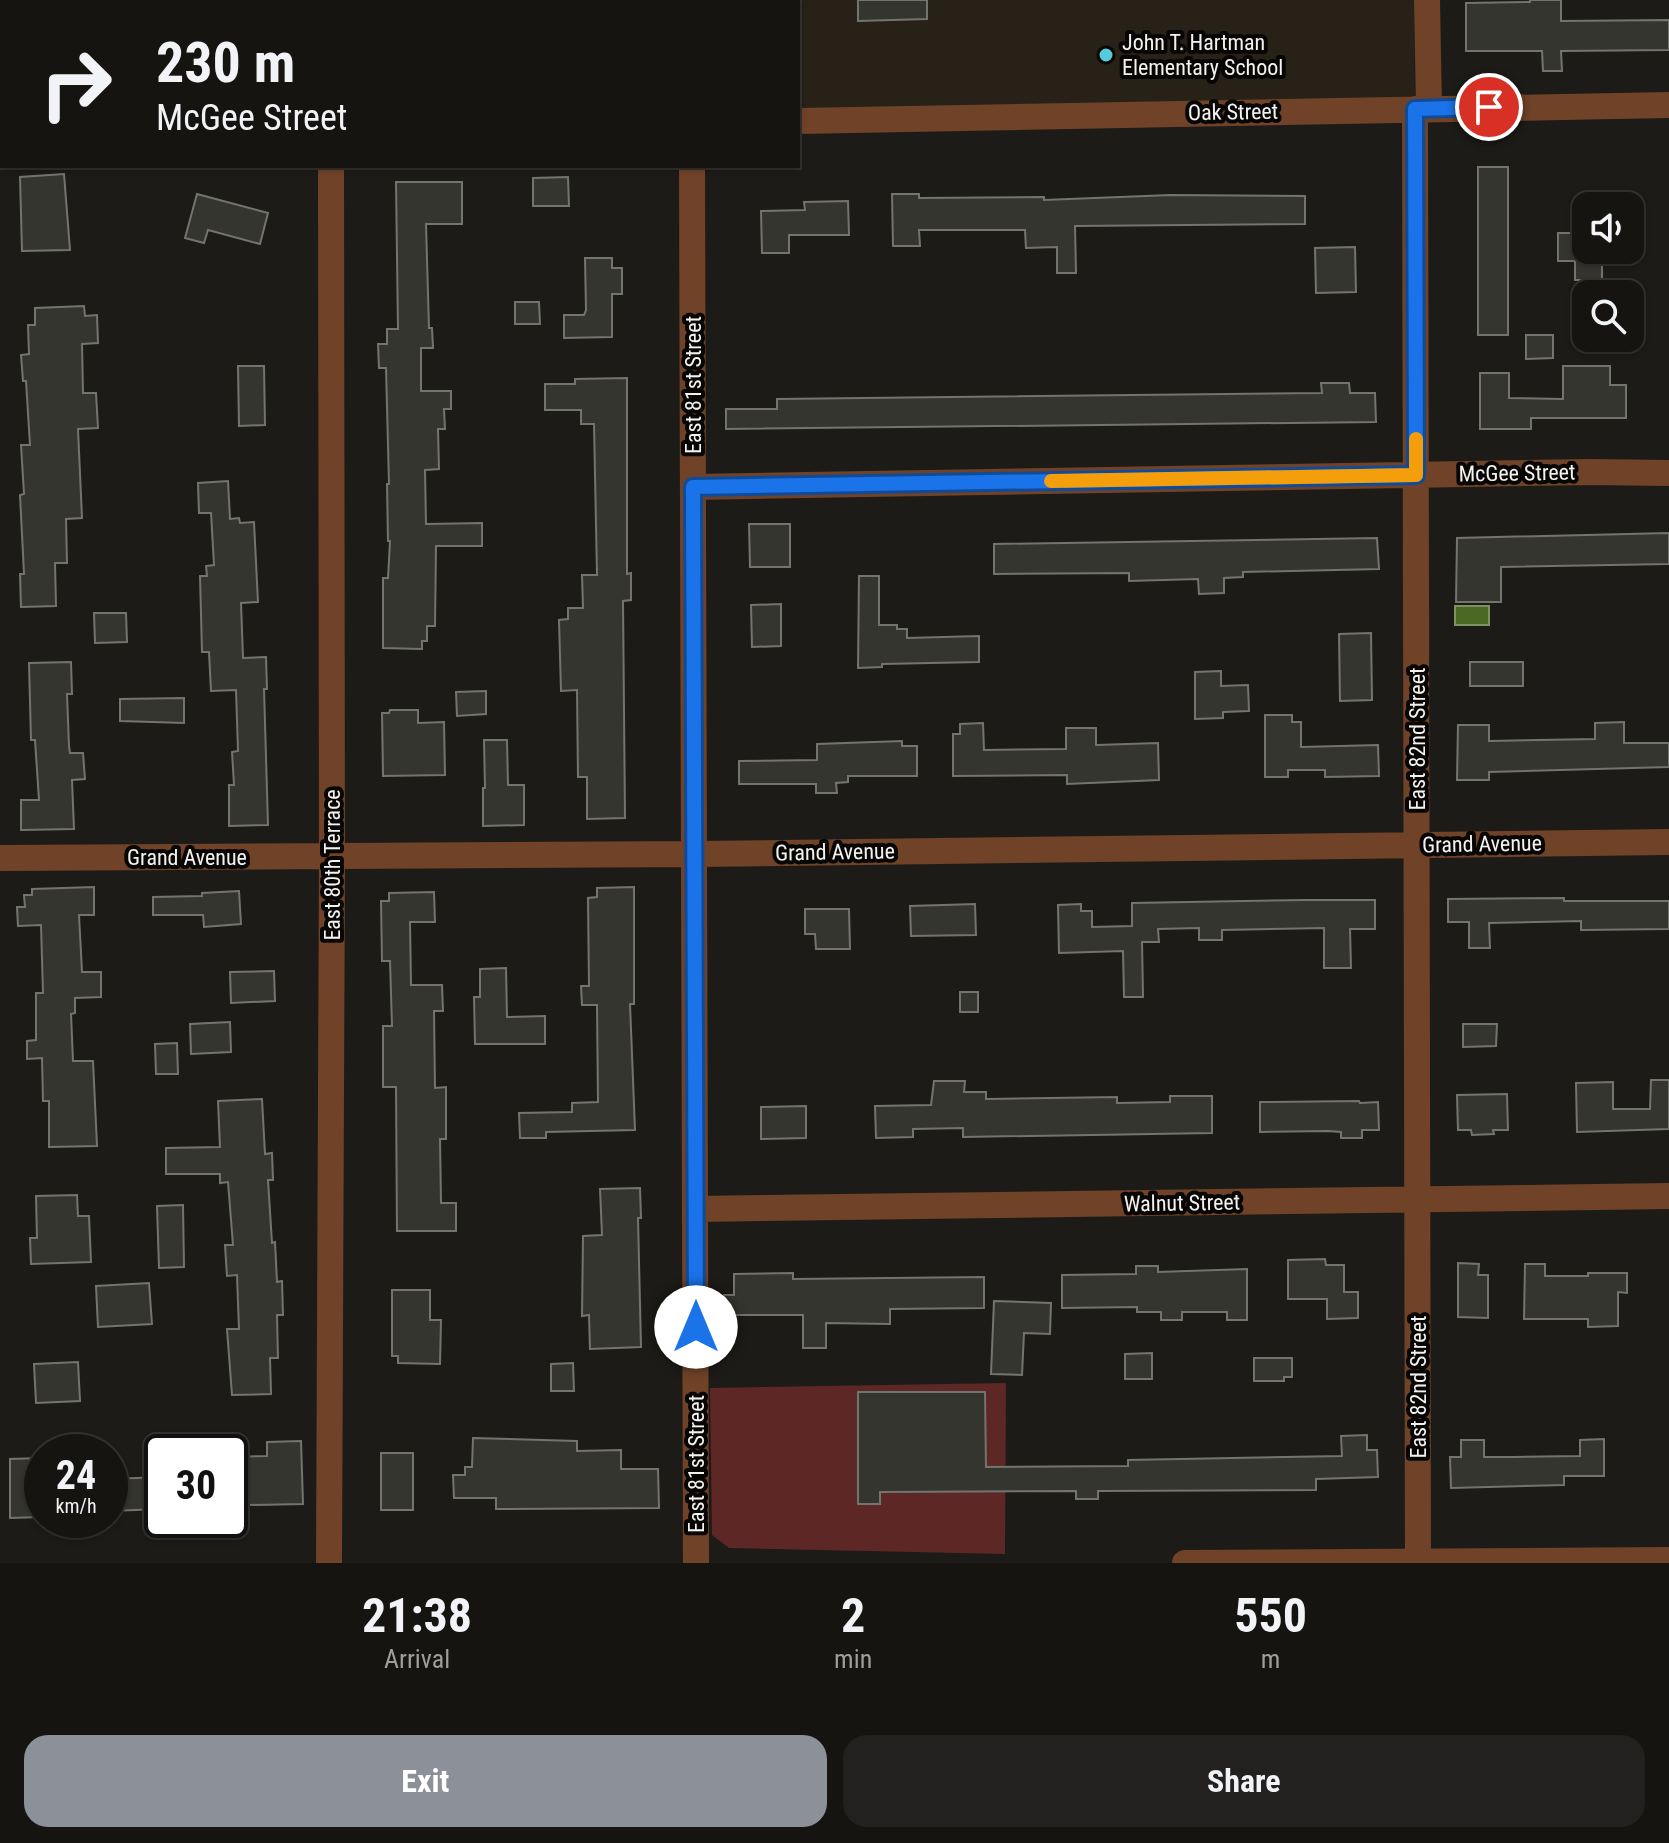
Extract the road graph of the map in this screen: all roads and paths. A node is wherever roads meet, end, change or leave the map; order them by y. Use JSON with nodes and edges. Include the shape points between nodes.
{"nodes":[{"id":1,"x":1427,"y":0,"type":"edge"},
{"id":2,"x":1669,"y":105,"type":"edge"},
{"id":3,"x":1422,"y":109,"type":"junction"},
{"id":4,"x":800,"y":121,"type":"edge"},
{"id":5,"x":331,"y":168,"type":"edge"},
{"id":6,"x":692,"y":168,"type":"edge"},
{"id":7,"x":1669,"y":473,"type":"edge"},
{"id":8,"x":1416,"y":475,"type":"junction"},
{"id":9,"x":693,"y":487,"type":"junction"},
{"id":10,"x":1669,"y":842,"type":"edge"},
{"id":11,"x":1417,"y":845,"type":"junction"},
{"id":12,"x":696,"y":854,"type":"junction"},
{"id":13,"x":332,"y":857,"type":"junction"},
{"id":14,"x":0,"y":858,"type":"edge"},
{"id":15,"x":1669,"y":1196,"type":"edge"},
{"id":16,"x":1418,"y":1201,"type":"junction"},
{"id":17,"x":696,"y":1209,"type":"junction"},
{"id":18,"x":1669,"y":1560,"type":"edge"},
{"id":19,"x":1418,"y":1562,"type":"edge"},
{"id":20,"x":329,"y":1563,"type":"edge"},
{"id":21,"x":696,"y":1563,"type":"edge"},
{"id":22,"x":1185,"y":1563,"type":"edge"}],
"edges":[{"from":1,"to":3,"type":"street","name":"East 82nd Street"},
{"from":2,"to":3,"type":"street","name":"Oak Street"},
{"from":3,"to":4,"type":"street","name":"Oak Street"},
{"from":3,"to":8,"type":"street","name":"East 82nd Street"},
{"from":5,"to":13,"type":"street","name":"East 80th Terrace"},
{"from":6,"to":9,"type":"street","name":"East 81st Street"},
{"from":7,"to":8,"type":"street","name":"McGee Street"},
{"from":8,"to":9,"type":"street","name":"McGee Street"},
{"from":8,"to":11,"type":"street","name":"East 82nd Street"},
{"from":9,"to":12,"type":"street","name":"East 81st Street"},
{"from":10,"to":11,"type":"street","name":"Grand Avenue"},
{"from":11,"to":12,"type":"street","name":"Grand Avenue"},
{"from":11,"to":16,"type":"street","name":"East 82nd Street"},
{"from":12,"to":13,"type":"street","name":"Grand Avenue"},
{"from":12,"to":17,"type":"street","name":"East 81st Street"},
{"from":13,"to":14,"type":"street","name":"Grand Avenue"},
{"from":13,"to":20,"type":"street","name":"East 80th Terrace"},
{"from":15,"to":16,"type":"street","name":"Walnut Street"},
{"from":16,"to":17,"type":"street","name":"Walnut Street"},
{"from":16,"to":19,"type":"street","name":"East 82nd Street"},
{"from":17,"to":21,"type":"street","name":"East 81st Street"},
{"from":18,"to":19,"type":"street"},
{"from":19,"to":22,"type":"street"}]}
